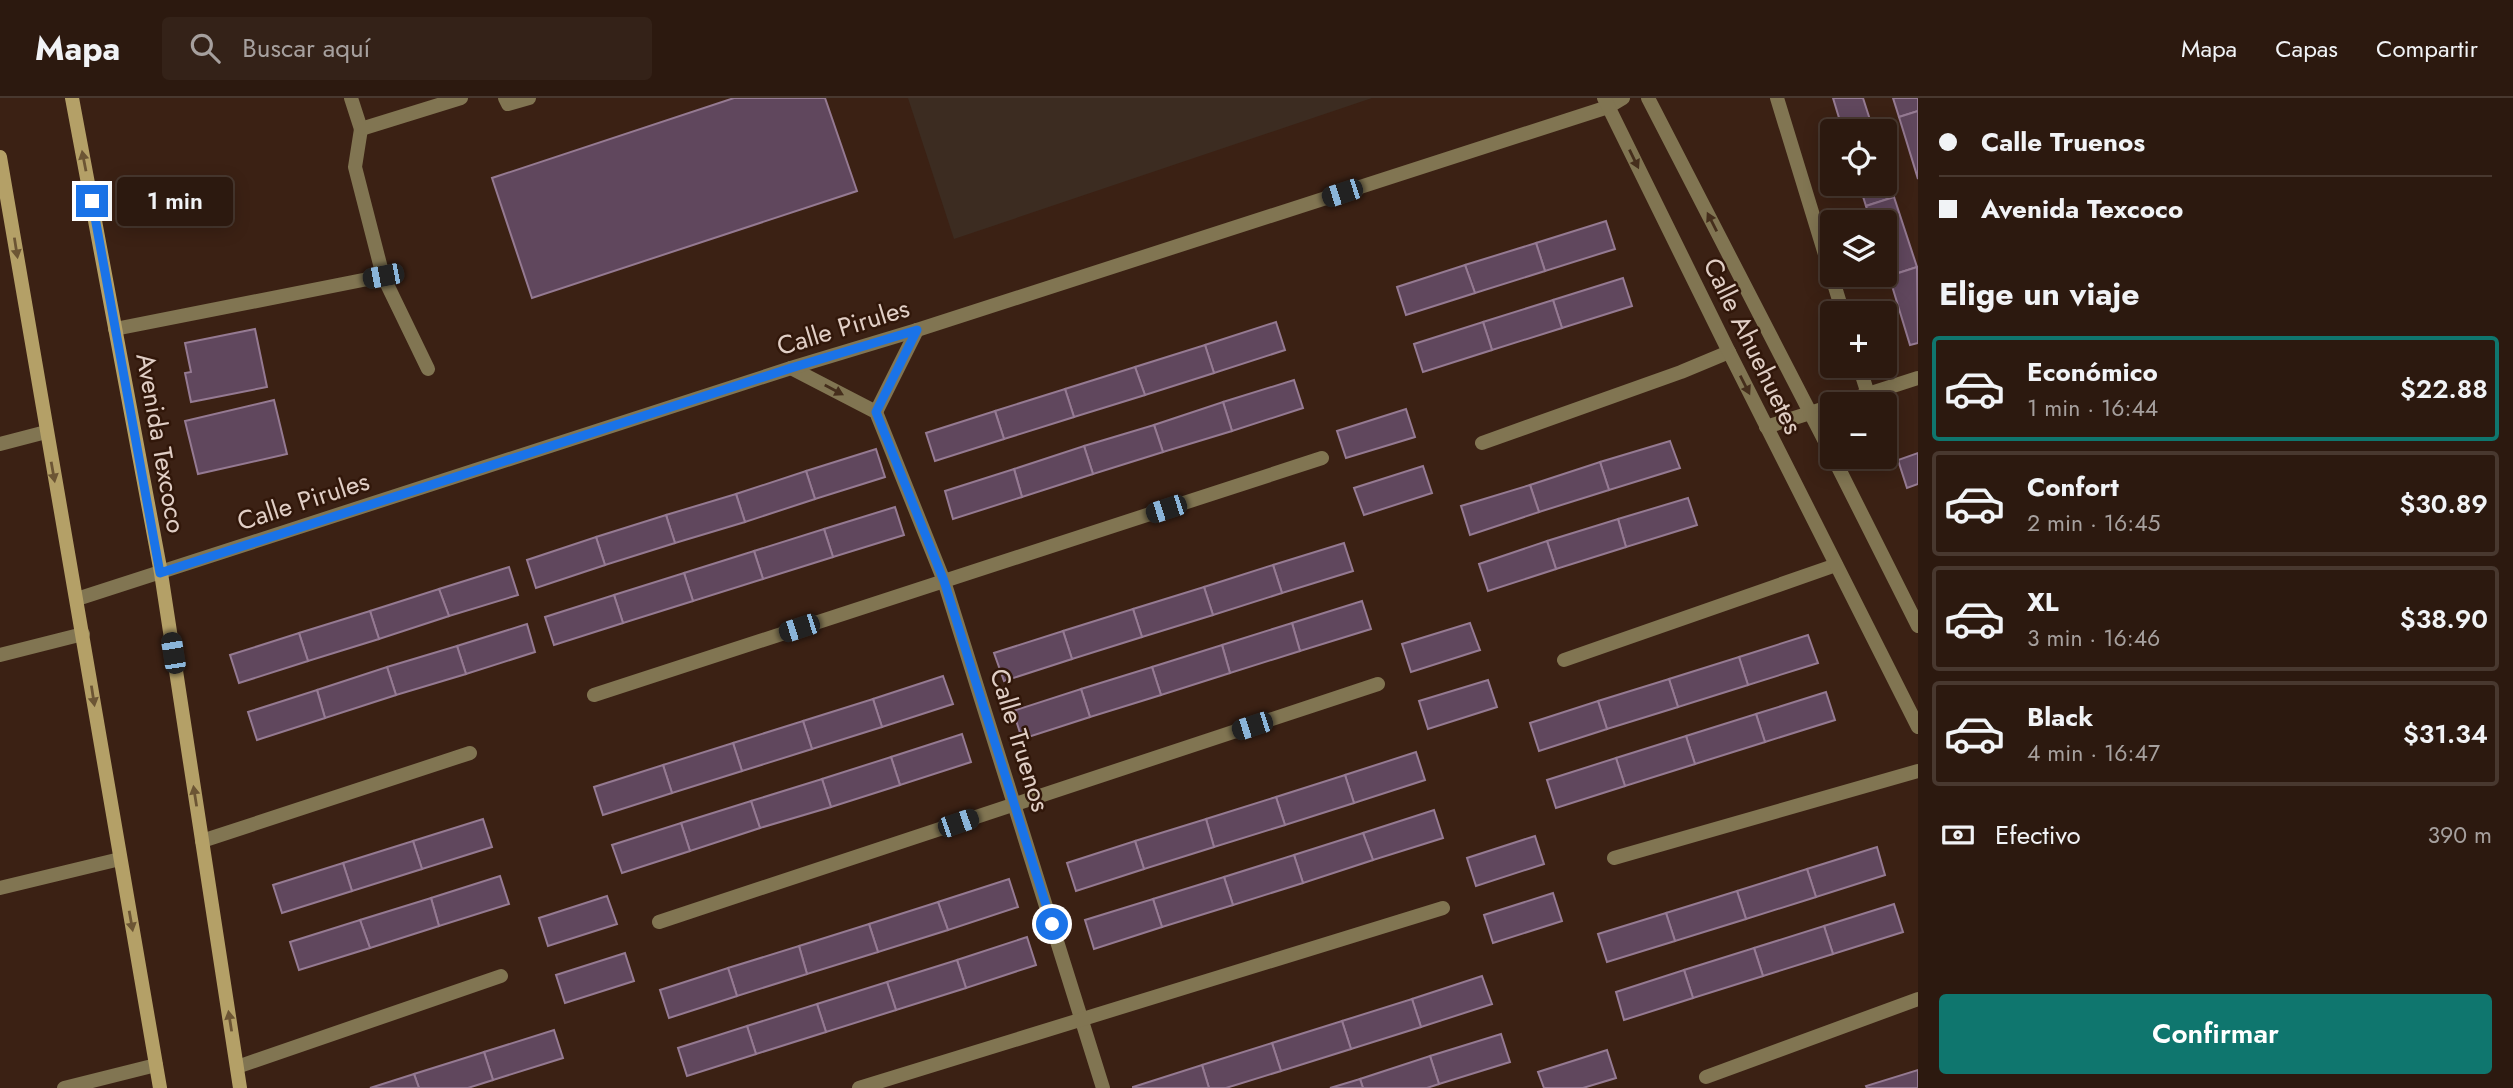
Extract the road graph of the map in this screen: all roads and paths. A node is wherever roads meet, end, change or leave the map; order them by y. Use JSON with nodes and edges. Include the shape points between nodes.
{"nodes":[{"id":1,"x":72,"y":98,"type":"edge"},
{"id":2,"x":351,"y":98,"type":"edge"},
{"id":3,"x":461,"y":98,"type":"edge"},
{"id":4,"x":506,"y":98,"type":"edge"},
{"id":5,"x":529,"y":98,"type":"edge"},
{"id":6,"x":1623,"y":98,"type":"edge"},
{"id":7,"x":1648,"y":98,"type":"edge"},
{"id":8,"x":1777,"y":98,"type":"edge"},
{"id":9,"x":1606,"y":103,"type":"edge"},
{"id":10,"x":361,"y":129,"type":"junction"},
{"id":11,"x":0,"y":157,"type":"edge"},
{"id":12,"x":5,"y":221,"type":"edge"},
{"id":13,"x":383,"y":276,"type":"junction"},
{"id":14,"x":1839,"y":301,"type":"edge"},
{"id":15,"x":116,"y":329,"type":"junction"},
{"id":16,"x":917,"y":330,"type":"junction"},
{"id":17,"x":1728,"y":352,"type":"junction"},
{"id":18,"x":791,"y":368,"type":"junction"},
{"id":19,"x":428,"y":369,"type":"dead end"},
{"id":20,"x":1918,"y":378,"type":"edge"},
{"id":21,"x":1874,"y":392,"type":"edge"},
{"id":22,"x":1820,"y":410,"type":"edge"},
{"id":23,"x":876,"y":412,"type":"junction"},
{"id":24,"x":1811,"y":413,"type":"junction"},
{"id":25,"x":1766,"y":427,"type":"junction"},
{"id":26,"x":1820,"y":431,"type":"edge"},
{"id":27,"x":46,"y":432,"type":"junction"},
{"id":28,"x":1482,"y":443,"type":"dead end"},
{"id":29,"x":0,"y":444,"type":"edge"},
{"id":30,"x":1322,"y":458,"type":"dead end"},
{"id":31,"x":1840,"y":469,"type":"edge"},
{"id":32,"x":1836,"y":565,"type":"junction"},
{"id":33,"x":160,"y":573,"type":"junction"},
{"id":34,"x":944,"y":581,"type":"junction"},
{"id":35,"x":76,"y":599,"type":"junction"},
{"id":36,"x":1916,"y":617,"type":"edge"},
{"id":37,"x":83,"y":634,"type":"junction"},
{"id":38,"x":0,"y":655,"type":"edge"},
{"id":39,"x":1564,"y":660,"type":"dead end"},
{"id":40,"x":1378,"y":684,"type":"dead end"},
{"id":41,"x":594,"y":695,"type":"dead end"},
{"id":42,"x":1918,"y":727,"type":"edge"},
{"id":43,"x":470,"y":753,"type":"dead end"},
{"id":44,"x":1918,"y":771,"type":"edge"},
{"id":45,"x":1014,"y":805,"type":"junction"},
{"id":46,"x":202,"y":841,"type":"junction"},
{"id":47,"x":1614,"y":858,"type":"dead end"},
{"id":48,"x":120,"y":859,"type":"junction"},
{"id":49,"x":0,"y":888,"type":"edge"},
{"id":50,"x":1443,"y":908,"type":"dead end"},
{"id":51,"x":659,"y":922,"type":"dead end"},
{"id":52,"x":501,"y":976,"type":"dead end"},
{"id":53,"x":1918,"y":999,"type":"edge"},
{"id":54,"x":1082,"y":1019,"type":"junction"},
{"id":55,"x":156,"y":1065,"type":"junction"},
{"id":56,"x":237,"y":1068,"type":"junction"},
{"id":57,"x":1706,"y":1077,"type":"dead end"},
{"id":58,"x":64,"y":1088,"type":"edge"},
{"id":59,"x":160,"y":1088,"type":"edge"},
{"id":60,"x":240,"y":1088,"type":"edge"},
{"id":61,"x":859,"y":1088,"type":"edge"},
{"id":62,"x":1103,"y":1088,"type":"edge"}],
"edges":[{"from":15,"to":1,"type":"main road","name":"Avenida Texcoco","one_way":true},
{"from":2,"to":10,"type":"street"},
{"from":3,"to":10,"type":"street"},
{"from":4,"to":5,"type":"street","via":[[508,104]]},
{"from":6,"to":9,"type":"street","name":"Calle Pirules"},
{"from":24,"to":7,"type":"street","name":"Calle Ahuehuetes","one_way":true},
{"from":8,"to":14,"type":"street"},
{"from":9,"to":16,"type":"street","name":"Calle Pirules"},
{"from":9,"to":17,"type":"street","name":"Calle Ahuehuetes","one_way":true},
{"from":10,"to":13,"type":"street","via":[[355,167]]},
{"from":11,"to":12,"type":"main road"},
{"from":12,"to":27,"type":"main road","one_way":true},
{"from":13,"to":15,"type":"street"},
{"from":13,"to":19,"type":"street"},
{"from":15,"to":33,"type":"main road","name":"Avenida Texcoco"},
{"from":16,"to":18,"type":"street","name":"Calle Pirules"},
{"from":16,"to":23,"type":"street"},
{"from":17,"to":25,"type":"street","name":"Calle Ahuehuetes","one_way":true},
{"from":17,"to":28,"type":"street"},
{"from":18,"to":23,"type":"street","one_way":true},
{"from":18,"to":33,"type":"street","name":"Calle Pirules"},
{"from":20,"to":21,"type":"street"},
{"from":22,"to":24,"type":"street"},
{"from":23,"to":34,"type":"street","name":"Calle Truenos"},
{"from":24,"to":25,"type":"street"},
{"from":24,"to":26,"type":"street","name":"Calle Ahuehuetes"},
{"from":25,"to":32,"type":"street","name":"Calle Ahuehuetes"},
{"from":27,"to":29,"type":"street"},
{"from":27,"to":35,"type":"main road","one_way":true},
{"from":30,"to":34,"type":"street"},
{"from":31,"to":36,"type":"street","name":"Calle Ahuehuetes"},
{"from":32,"to":39,"type":"street"},
{"from":32,"to":42,"type":"street","name":"Calle Ahuehuetes"},
{"from":33,"to":35,"type":"street","name":"Calle Pirules"},
{"from":46,"to":33,"type":"main road","name":"Avenida Texcoco","one_way":true},
{"from":34,"to":41,"type":"street"},
{"from":34,"to":45,"type":"street","name":"Calle Truenos"},
{"from":35,"to":37,"type":"main road"},
{"from":37,"to":38,"type":"street"},
{"from":37,"to":48,"type":"main road","one_way":true},
{"from":40,"to":45,"type":"street"},
{"from":43,"to":46,"type":"street"},
{"from":44,"to":47,"type":"street"},
{"from":45,"to":51,"type":"street"},
{"from":45,"to":54,"type":"street","name":"Calle Truenos"},
{"from":56,"to":46,"type":"main road","name":"Avenida Texcoco","one_way":true},
{"from":48,"to":49,"type":"street"},
{"from":48,"to":55,"type":"main road","one_way":true},
{"from":50,"to":54,"type":"street"},
{"from":52,"to":56,"type":"street"},
{"from":53,"to":57,"type":"street"},
{"from":54,"to":61,"type":"street"},
{"from":54,"to":62,"type":"street","name":"Calle Truenos"},
{"from":55,"to":58,"type":"street"},
{"from":55,"to":59,"type":"main road"},
{"from":56,"to":60,"type":"main road","name":"Avenida Texcoco"}]}
